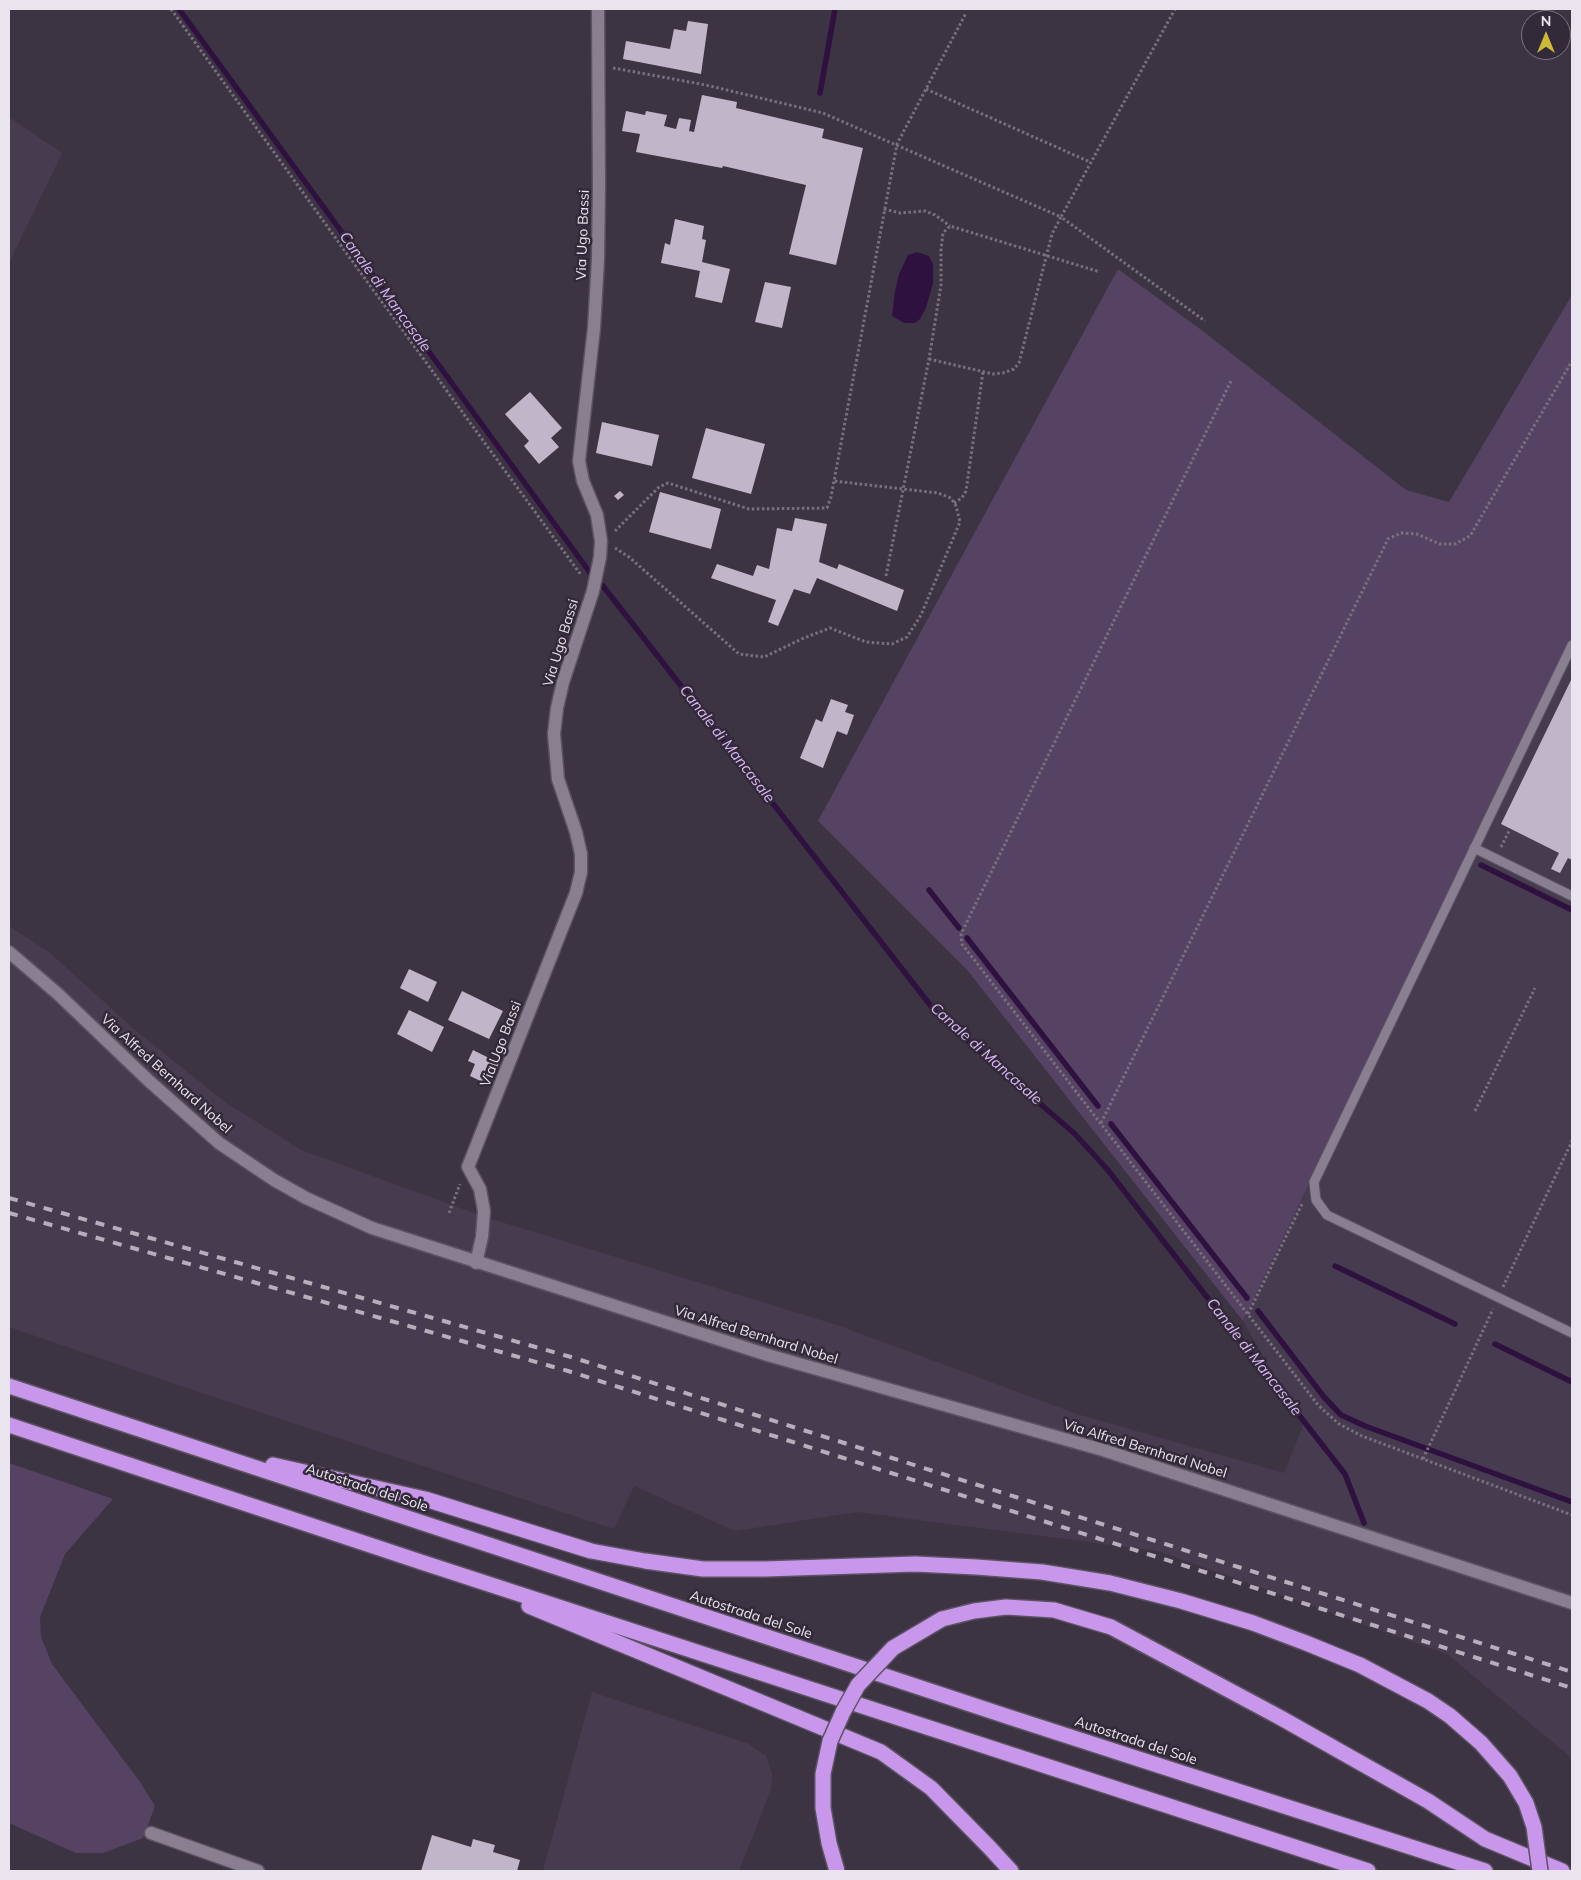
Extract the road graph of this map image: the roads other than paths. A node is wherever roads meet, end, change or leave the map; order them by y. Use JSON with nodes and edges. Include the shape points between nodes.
{"nodes":[{"id":1,"x":598,"y":9,"type":"edge"},
{"id":2,"x":1572,"y":645,"type":"edge"},
{"id":3,"x":1474,"y":848,"type":"junction"},
{"id":4,"x":1572,"y":896,"type":"edge"},
{"id":5,"x":9,"y":952,"type":"edge"},
{"id":6,"x":476,"y":1263,"type":"junction"},
{"id":7,"x":1572,"y":1333,"type":"edge"},
{"id":8,"x":9,"y":1386,"type":"edge"},
{"id":9,"x":9,"y":1425,"type":"edge"},
{"id":10,"x":185,"y":1444,"type":"junction"},
{"id":11,"x":421,"y":1562,"type":"junction"},
{"id":12,"x":1572,"y":1603,"type":"edge"},
{"id":13,"x":151,"y":1833,"type":"dead end"},
{"id":14,"x":258,"y":1871,"type":"edge"},
{"id":15,"x":837,"y":1871,"type":"edge"},
{"id":16,"x":1011,"y":1871,"type":"edge"},
{"id":17,"x":1368,"y":1871,"type":"edge"},
{"id":18,"x":1484,"y":1871,"type":"edge"},
{"id":19,"x":1540,"y":1871,"type":"edge"},
{"id":20,"x":1562,"y":1871,"type":"edge"}],
"edges":[{"from":1,"to":6,"type":"street","name":"Via Ugo Bassi","via":[[598,259],[580,461],[583,481],[600,528],[601,546],[592,591],[563,682],[554,734],[558,779],[576,832],[581,854],[580,872],[576,893],[468,1168],[480,1189],[484,1211]]},
{"from":2,"to":3,"type":"lane"},
{"from":3,"to":4,"type":"lane"},
{"from":3,"to":7,"type":"lane","via":[[1314,1182],[1316,1200],[1327,1215]]},
{"from":5,"to":6,"type":"street","name":"Via Alfred Bernhard Nobel","via":[[196,1123],[244,1161],[338,1214]]},
{"from":6,"to":12,"type":"street","name":"Via Alfred Bernhard Nobel","via":[[771,1356],[1103,1450]]},
{"from":8,"to":10,"type":"highway","name":"Autostrada del Sole"},
{"from":9,"to":11,"type":"highway"},
{"from":10,"to":18,"type":"highway","name":"Autostrada del Sole"},
{"from":10,"to":19,"type":"highway","bridge":true,"via":[[424,1499],[591,1551],[645,1561],[703,1569],[915,1564],[1042,1572],[1110,1583],[1253,1623],[1367,1669],[1450,1716],[1496,1758],[1514,1783],[1534,1827]]},
{"from":11,"to":16,"type":"highway","via":[[881,1752],[931,1788]]},
{"from":11,"to":17,"type":"highway"},
{"from":13,"to":14,"type":"street"},
{"from":15,"to":20,"type":"highway","bridge":true,"via":[[828,1843],[823,1774],[830,1741],[858,1685],[893,1648],[942,1619],[1006,1607],[1054,1610],[1111,1627],[1428,1801],[1485,1839]]}]}
